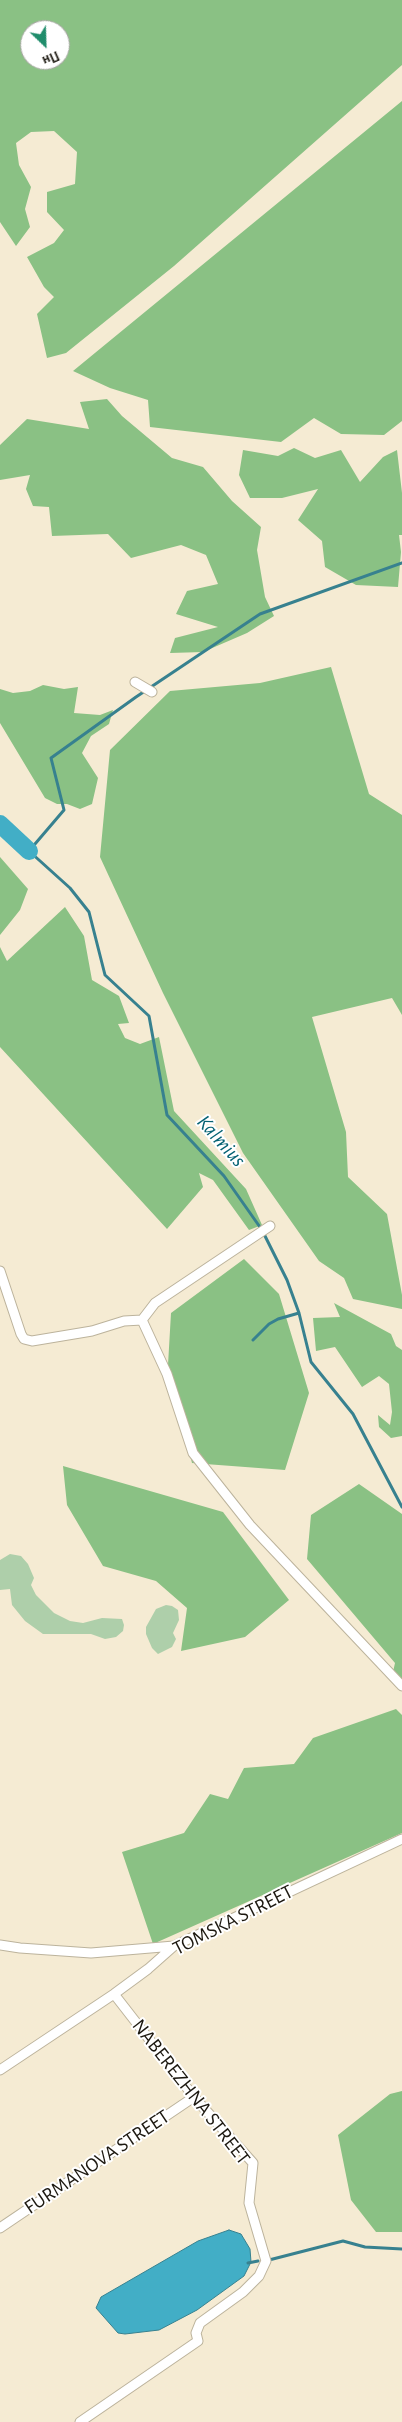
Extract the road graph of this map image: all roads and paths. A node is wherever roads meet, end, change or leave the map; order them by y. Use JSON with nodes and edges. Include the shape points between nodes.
{"nodes":[{"id":1,"x":135,"y":682,"type":"dead end"},
{"id":2,"x":152,"y":692,"type":"dead end"},
{"id":3,"x":270,"y":1226,"type":"dead end"},
{"id":4,"x":0,"y":1271,"type":"edge"},
{"id":5,"x":142,"y":1320,"type":"junction"},
{"id":6,"x":402,"y":1686,"type":"edge"},
{"id":7,"x":402,"y":1839,"type":"edge"},
{"id":8,"x":0,"y":1945,"type":"edge"},
{"id":9,"x":174,"y":1946,"type":"junction"},
{"id":10,"x":114,"y":1994,"type":"junction"},
{"id":11,"x":0,"y":2070,"type":"edge"},
{"id":12,"x":194,"y":2097,"type":"junction"},
{"id":13,"x":0,"y":2228,"type":"edge"},
{"id":14,"x":80,"y":2422,"type":"edge"}],
"edges":[{"from":1,"to":2,"type":"street"},
{"from":3,"to":5,"type":"street","via":[[155,1303]]},
{"from":4,"to":5,"type":"street","via":[[24,1339],[32,1341]]},
{"from":5,"to":6,"type":"street","via":[[167,1374],[193,1453],[250,1525]]},
{"from":7,"to":9,"type":"street","name":"TOMSKA STREET"},
{"from":8,"to":9,"type":"street","via":[[91,1953]]},
{"from":9,"to":10,"type":"street","name":"TOMSKA STREET"},
{"from":10,"to":11,"type":"street","name":"TOMSKA STREET"},
{"from":10,"to":12,"type":"street","name":"NABEREZHNA STREET"},
{"from":12,"to":13,"type":"street","name":"FURMANOVA STREET"},
{"from":12,"to":14,"type":"street","name":"NABEREZHNA STREET","via":[[253,2163],[248,2203],[266,2261],[259,2276],[243,2292],[200,2323],[196,2333],[198,2341]]}]}
